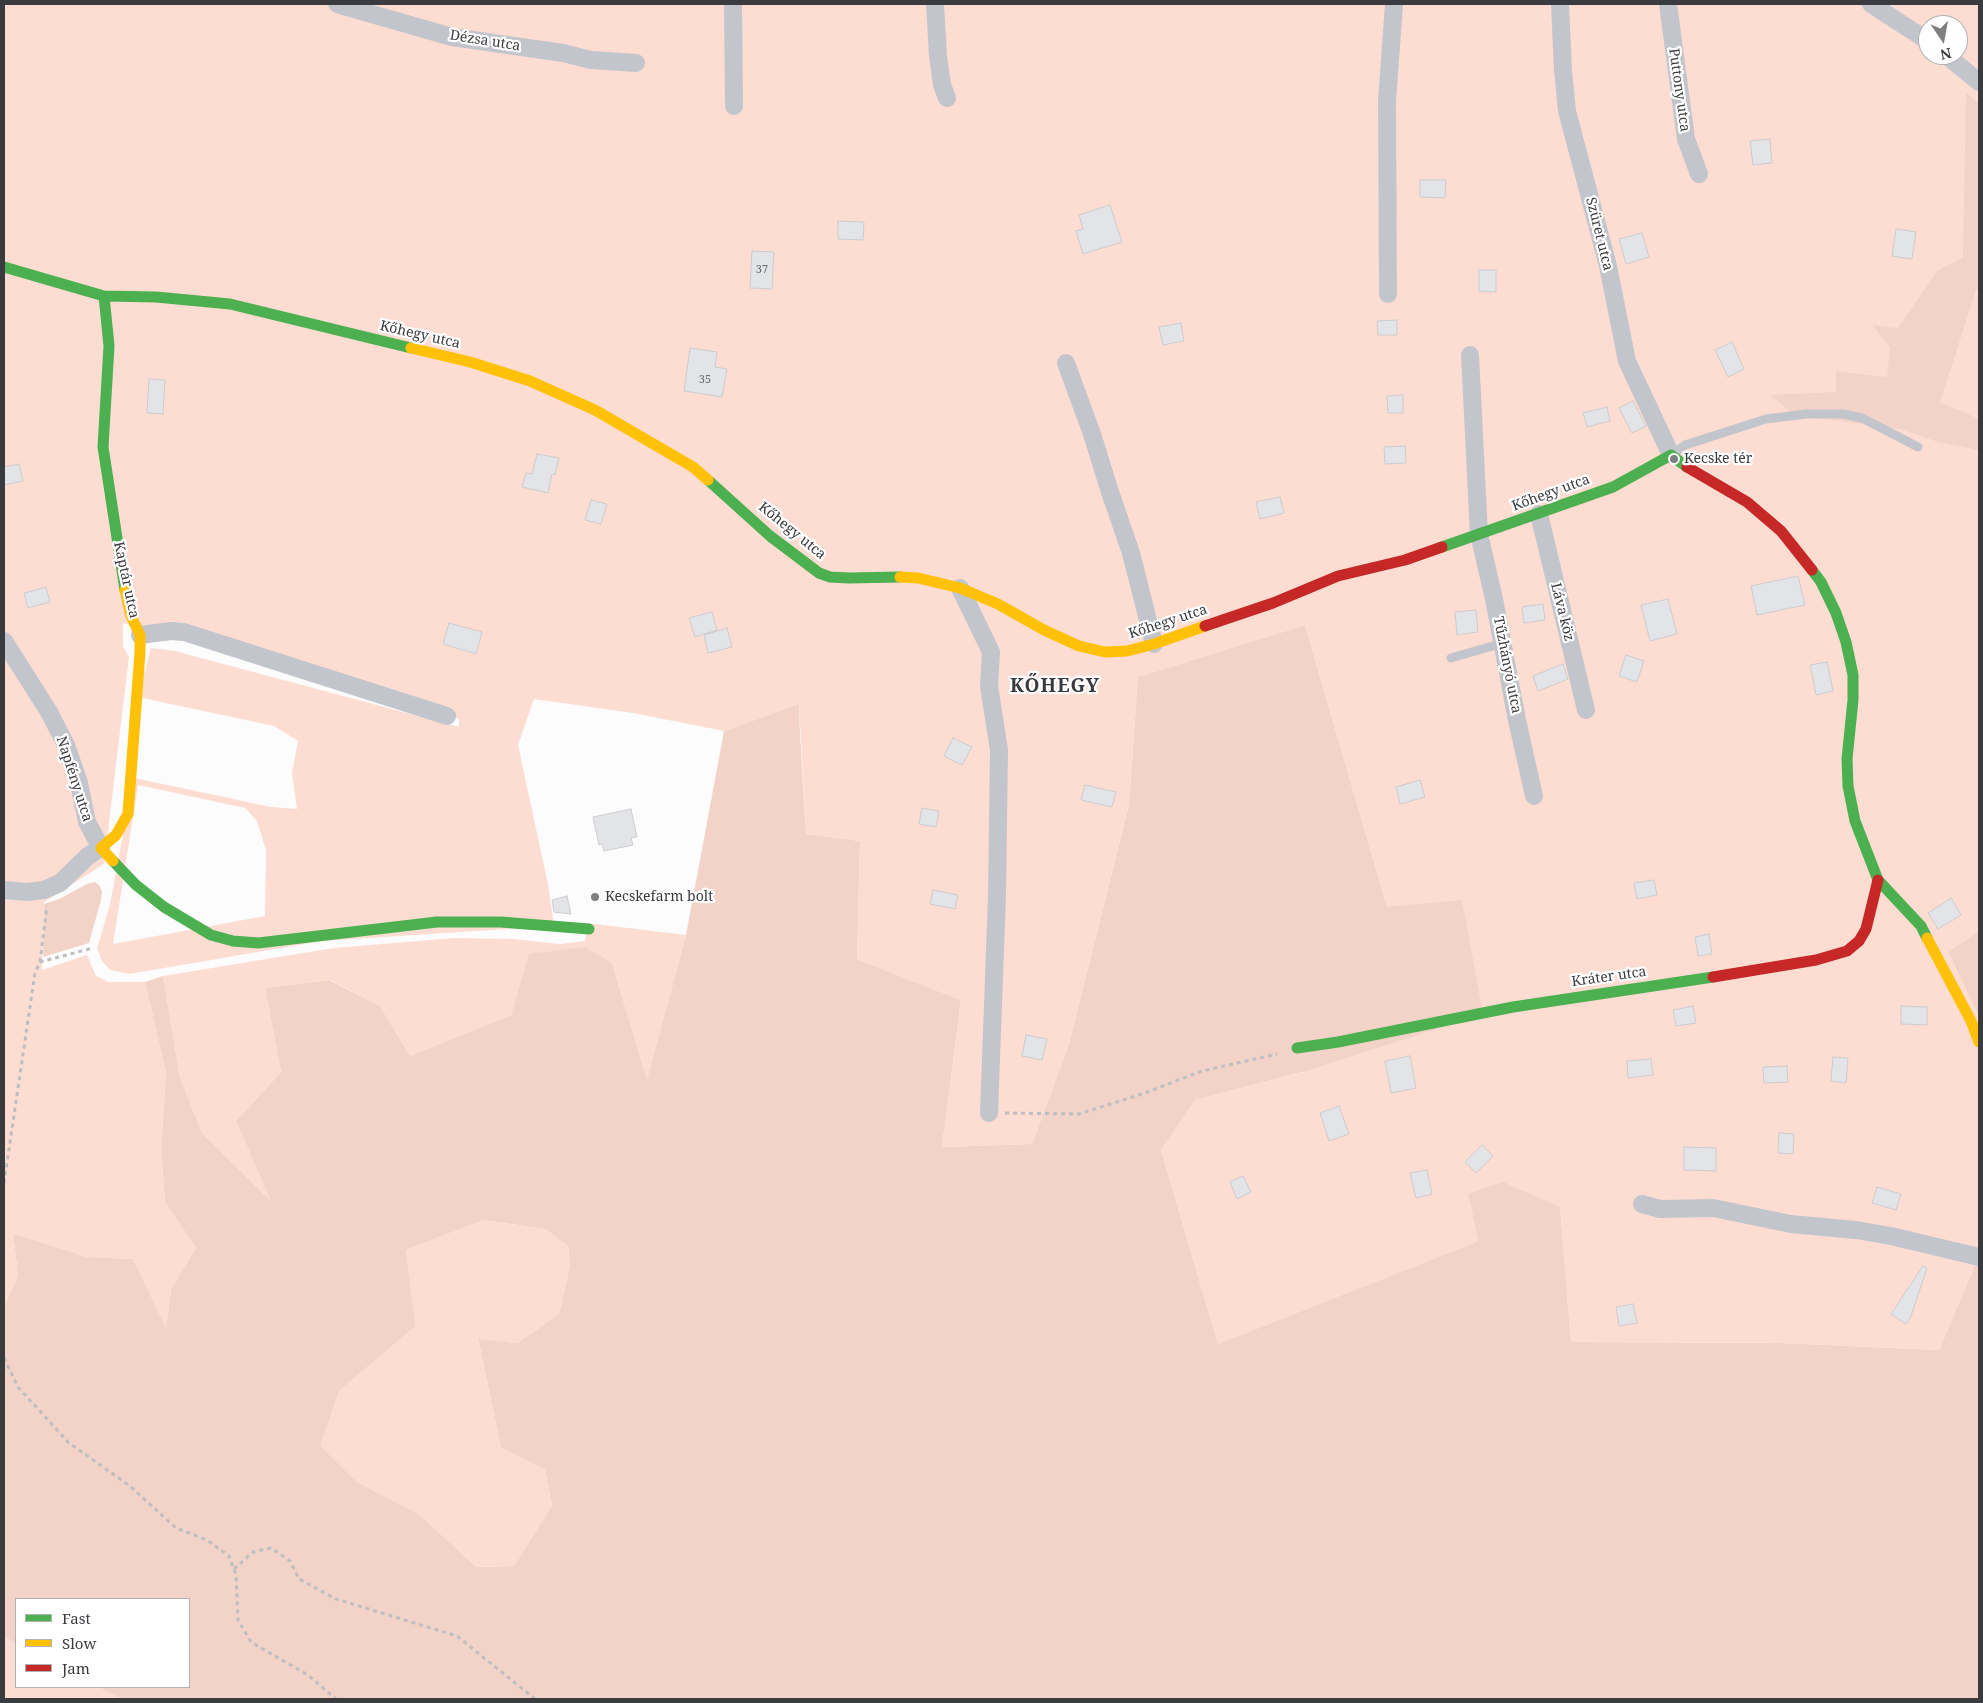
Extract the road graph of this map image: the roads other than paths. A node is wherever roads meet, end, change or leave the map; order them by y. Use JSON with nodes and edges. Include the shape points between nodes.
{"nodes":[{"id":1,"x":337,"y":4,"type":"edge"},
{"id":2,"x":733,"y":4,"type":"edge"},
{"id":3,"x":935,"y":4,"type":"edge"},
{"id":4,"x":1394,"y":4,"type":"edge"},
{"id":5,"x":1560,"y":4,"type":"edge"},
{"id":6,"x":1668,"y":4,"type":"edge"},
{"id":7,"x":1875,"y":5,"type":"edge"},
{"id":8,"x":1918,"y":34,"type":"edge"},
{"id":9,"x":636,"y":63,"type":"dead end"},
{"id":10,"x":1958,"y":65,"type":"edge"},
{"id":11,"x":1979,"y":82,"type":"edge"},
{"id":12,"x":947,"y":98,"type":"dead end"},
{"id":13,"x":734,"y":106,"type":"dead end"},
{"id":14,"x":1699,"y":174,"type":"dead end"},
{"id":15,"x":4,"y":267,"type":"edge"},
{"id":16,"x":1388,"y":294,"type":"dead end"},
{"id":17,"x":104,"y":296,"type":"junction"},
{"id":18,"x":1470,"y":355,"type":"dead end"},
{"id":19,"x":1066,"y":363,"type":"dead end"},
{"id":20,"x":1918,"y":447,"type":"dead end"},
{"id":21,"x":1671,"y":455,"type":"junction"},
{"id":22,"x":1538,"y":514,"type":"junction"},
{"id":23,"x":1479,"y":534,"type":"junction"},
{"id":24,"x":960,"y":588,"type":"junction"},
{"id":25,"x":140,"y":635,"type":"junction"},
{"id":26,"x":4,"y":641,"type":"edge"},
{"id":27,"x":1503,"y":643,"type":"junction"},
{"id":28,"x":1154,"y":644,"type":"junction"},
{"id":29,"x":1451,"y":658,"type":"dead end"},
{"id":30,"x":1586,"y":710,"type":"dead end"},
{"id":31,"x":447,"y":716,"type":"dead end"},
{"id":32,"x":1534,"y":796,"type":"dead end"},
{"id":33,"x":101,"y":848,"type":"junction"},
{"id":34,"x":1878,"y":880,"type":"junction"},
{"id":35,"x":4,"y":890,"type":"edge"},
{"id":36,"x":589,"y":929,"type":"dead end"},
{"id":37,"x":1979,"y":1042,"type":"edge"},
{"id":38,"x":1297,"y":1048,"type":"road end"},
{"id":39,"x":989,"y":1113,"type":"road end"},
{"id":40,"x":1642,"y":1204,"type":"dead end"},
{"id":41,"x":1979,"y":1257,"type":"edge"}],
"edges":[{"from":1,"to":9,"type":"street","name":"Dézsa utca","via":[[452,37],[591,60]]},
{"from":2,"to":13,"type":"street"},
{"from":3,"to":12,"type":"street","via":[[938,56]]},
{"from":4,"to":16,"type":"street","via":[[1387,101]]},
{"from":5,"to":21,"type":"street","name":"Szüret utca","via":[[1567,112],[1608,266],[1627,361]]},
{"from":6,"to":14,"type":"street","name":"Puttony utca","via":[[1686,139]]},
{"from":7,"to":8,"type":"street"},
{"from":10,"to":11,"type":"street"},
{"from":15,"to":17,"type":"street","name":"Kőhegy utca"},
{"from":17,"to":24,"type":"street","name":"Kőhegy utca","via":[[230,304],[470,362],[530,381],[595,410],[693,467],[770,536],[819,573],[849,578],[918,578]]},
{"from":17,"to":25,"type":"street","name":"Kaptár utca","via":[[109,346],[102,447],[123,580],[131,616]]},
{"from":18,"to":23,"type":"street","name":"Tűzhányó utca"},
{"from":19,"to":28,"type":"street","via":[[1131,553]]},
{"from":20,"to":21,"type":"lane","via":[[1862,418],[1843,414],[1806,414],[1766,419],[1685,445]]},
{"from":21,"to":22,"type":"street","name":"Kőhegy utca","via":[[1613,487]]},
{"from":21,"to":34,"type":"street","via":[[1747,502],[1781,530],[1821,582],[1846,642],[1853,675],[1848,786],[1855,821]]},
{"from":22,"to":23,"type":"street","name":"Kőhegy utca"},
{"from":22,"to":30,"type":"street","name":"Láva köz"},
{"from":23,"to":27,"type":"street","name":"Tűzhányó utca"},
{"from":23,"to":28,"type":"street","name":"Kőhegy utca","via":[[1405,560],[1338,576],[1273,603]]},
{"from":24,"to":28,"type":"street","name":"Kőhegy utca","via":[[1079,646],[1105,652],[1127,651]]},
{"from":24,"to":39,"type":"street","via":[[991,652],[989,686],[999,750]]},
{"from":25,"to":31,"type":"street","name":"Kaptár utca","via":[[170,631],[200,636]]},
{"from":25,"to":33,"type":"street","via":[[128,814],[116,835]]},
{"from":26,"to":33,"type":"street","name":"Napfény utca","via":[[66,745],[79,782],[87,822]]},
{"from":27,"to":29,"type":"lane"},
{"from":27,"to":32,"type":"street","name":"Tűzhányó utca"},
{"from":33,"to":35,"type":"street","via":[[60,883],[44,890]]},
{"from":33,"to":36,"type":"street","via":[[136,885],[164,907],[192,926],[233,942],[311,938],[437,922],[501,922]]},
{"from":34,"to":37,"type":"street","via":[[1921,926]]},
{"from":34,"to":38,"type":"street","name":"Kráter utca","via":[[1866,929],[1846,951],[1763,970],[1514,1007]]},
{"from":40,"to":41,"type":"street","via":[[1660,1209],[1714,1208],[1783,1223],[1856,1230]]}]}
